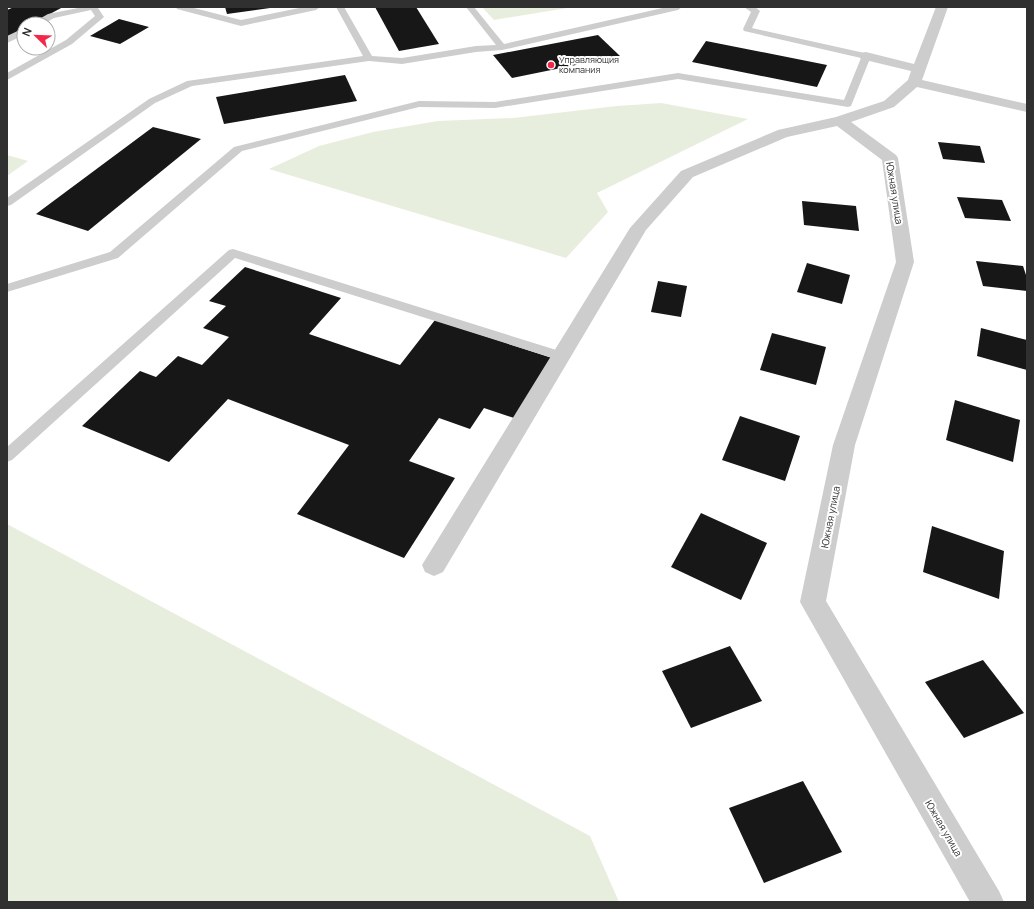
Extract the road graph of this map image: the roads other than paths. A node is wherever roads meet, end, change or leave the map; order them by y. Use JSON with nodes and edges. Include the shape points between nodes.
{"nodes":[{"id":1,"x":94,"y":7,"type":"edge"},
{"id":2,"x":180,"y":7,"type":"edge"},
{"id":3,"x":316,"y":7,"type":"edge"},
{"id":4,"x":340,"y":7,"type":"edge"},
{"id":5,"x":470,"y":7,"type":"edge"},
{"id":6,"x":678,"y":7,"type":"edge"},
{"id":7,"x":748,"y":7,"type":"edge"},
{"id":8,"x":942,"y":7,"type":"edge"},
{"id":9,"x":51,"y":16,"type":"edge"},
{"id":10,"x":16,"y":35,"type":"edge"},
{"id":11,"x":7,"y":40,"type":"edge"},
{"id":12,"x":502,"y":47,"type":"junction"},
{"id":13,"x":866,"y":56,"type":"junction"},
{"id":14,"x":369,"y":58,"type":"junction"},
{"id":15,"x":916,"y":75,"type":"junction"},
{"id":16,"x":7,"y":78,"type":"edge"},
{"id":17,"x":1027,"y":108,"type":"edge"},
{"id":18,"x":840,"y":121,"type":"junction"},
{"id":19,"x":7,"y":203,"type":"edge"},
{"id":20,"x":7,"y":288,"type":"edge"},
{"id":21,"x":561,"y":356,"type":"junction"},
{"id":22,"x":7,"y":456,"type":"edge"},
{"id":23,"x":434,"y":565,"type":"dead end"},
{"id":24,"x":988,"y":902,"type":"edge"}],
"edges":[{"from":1,"to":9,"type":"lane"},
{"from":1,"to":16,"type":"lane","via":[[100,17],[70,42]]},
{"from":2,"to":3,"type":"lane","via":[[241,23]]},
{"from":4,"to":14,"type":"lane"},
{"from":5,"to":12,"type":"lane"},
{"from":6,"to":12,"type":"lane"},
{"from":7,"to":13,"type":"lane","via":[[756,11],[747,29]]},
{"from":8,"to":15,"type":"street"},
{"from":10,"to":11,"type":"lane"},
{"from":12,"to":14,"type":"lane","via":[[402,61]]},
{"from":13,"to":15,"type":"street"},
{"from":13,"to":20,"type":"lane","via":[[848,104],[678,76],[495,105],[419,104],[238,149],[114,255]]},
{"from":14,"to":19,"type":"lane","via":[[190,83],[152,101]]},
{"from":15,"to":17,"type":"street"},
{"from":15,"to":18,"type":"street","via":[[889,104]]},
{"from":18,"to":21,"type":"street","via":[[783,133],[687,174],[639,228]]},
{"from":18,"to":24,"type":"street","name":"Южная улица","via":[[890,158],[905,262],[844,445],[813,602]]},
{"from":21,"to":22,"type":"lane","via":[[233,253]]},
{"from":21,"to":23,"type":"street"}]}
